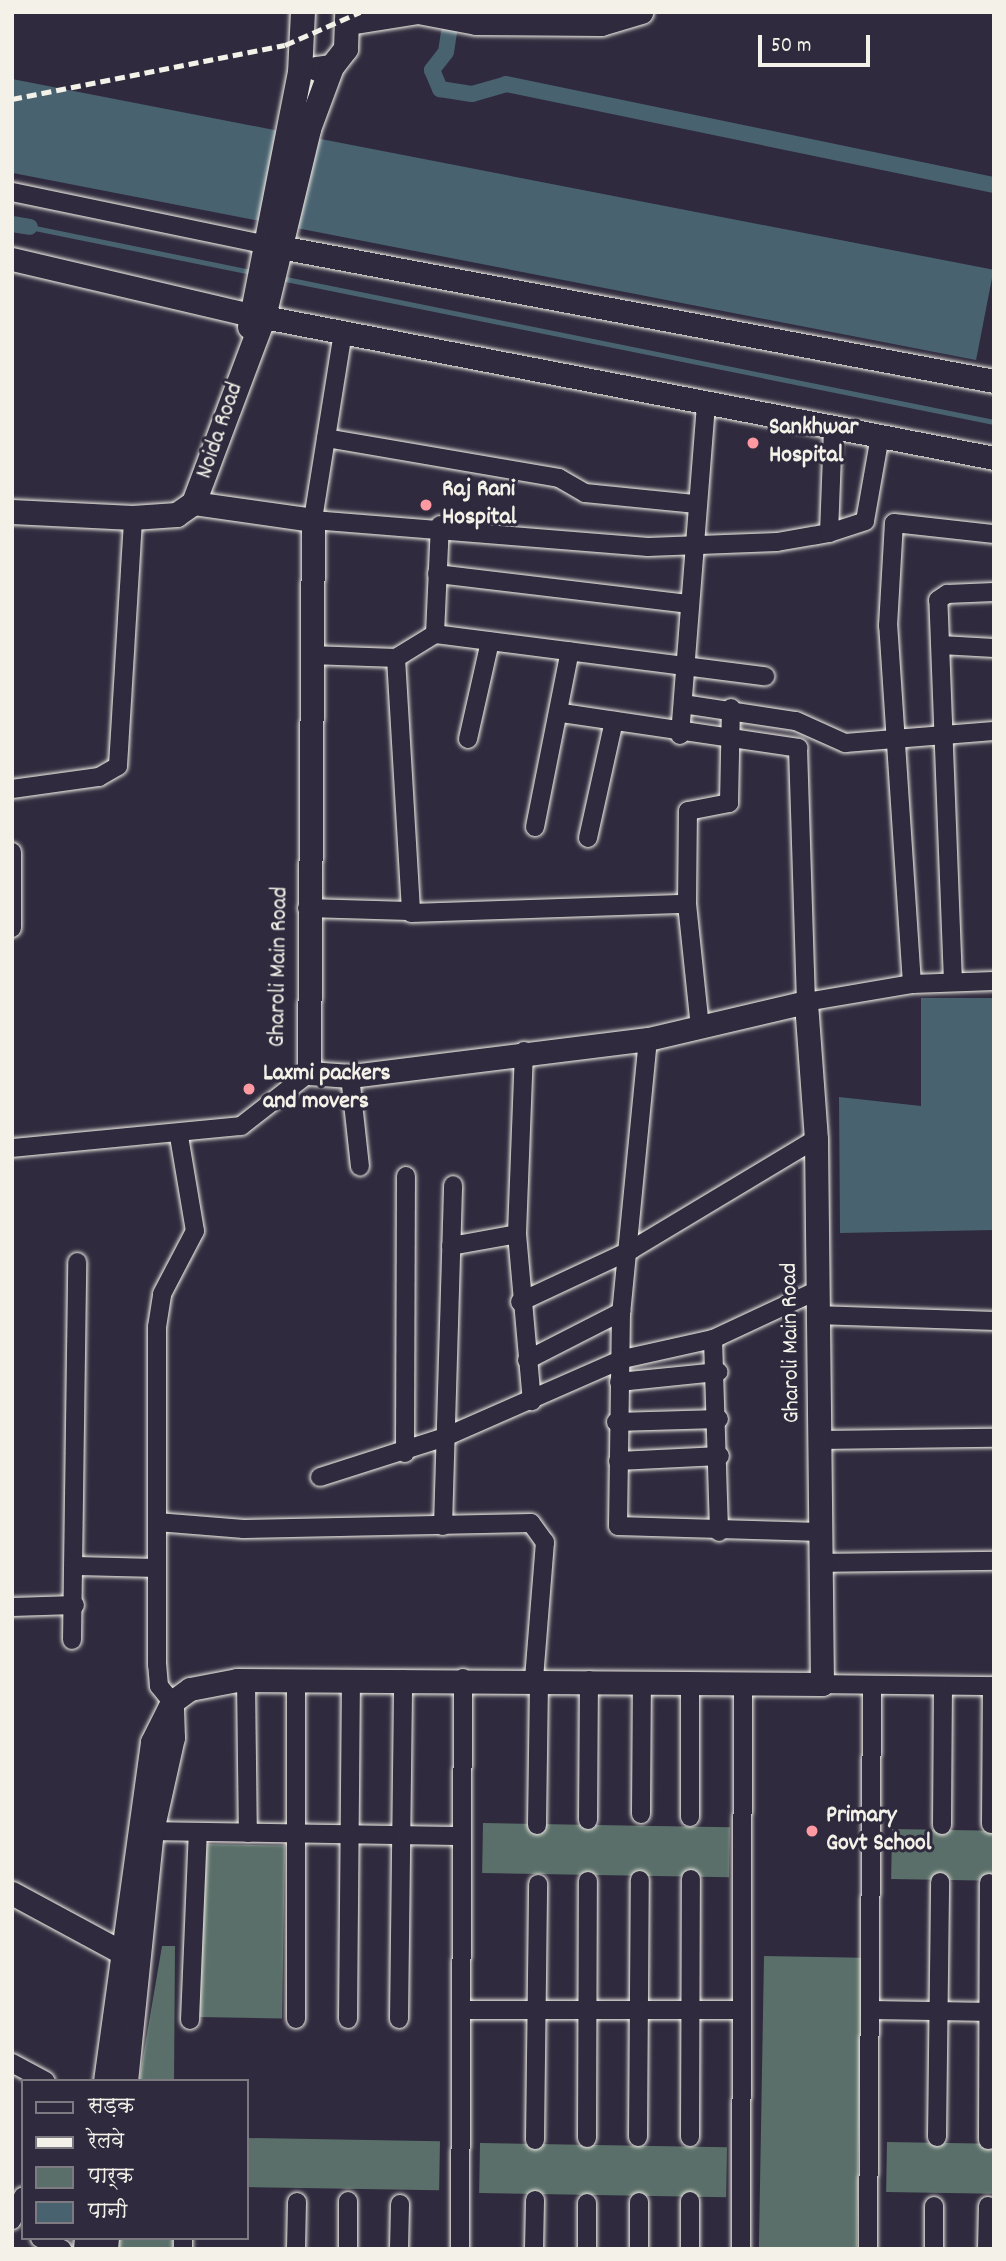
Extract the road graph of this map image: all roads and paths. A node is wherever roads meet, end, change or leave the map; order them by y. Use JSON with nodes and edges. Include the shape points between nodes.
{"nodes":[{"id":1,"x":303,"y":12,"type":"edge"},
{"id":2,"x":640,"y":12,"type":"edge"},
{"id":3,"x":429,"y":13,"type":"edge"},
{"id":4,"x":348,"y":18,"type":"edge"},
{"id":5,"x":558,"y":18,"type":"edge"},
{"id":6,"x":300,"y":51,"type":"junction"},
{"id":7,"x":332,"y":66,"type":"junction"},
{"id":8,"x":300,"y":128,"type":"junction"},
{"id":9,"x":12,"y":192,"type":"edge"},
{"id":10,"x":273,"y":250,"type":"junction"},
{"id":11,"x":12,"y":259,"type":"edge"},
{"id":12,"x":259,"y":307,"type":"junction"},
{"id":13,"x":343,"y":332,"type":"junction"},
{"id":14,"x":994,"y":381,"type":"edge"},
{"id":15,"x":706,"y":402,"type":"junction"},
{"id":16,"x":833,"y":428,"type":"junction"},
{"id":17,"x":880,"y":436,"type":"junction"},
{"id":18,"x":326,"y":438,"type":"junction"},
{"id":19,"x":994,"y":458,"type":"edge"},
{"id":20,"x":194,"y":503,"type":"junction"},
{"id":21,"x":696,"y":504,"type":"junction"},
{"id":22,"x":12,"y":512,"type":"edge"},
{"id":23,"x":133,"y":518,"type":"junction"},
{"id":24,"x":313,"y":520,"type":"junction"},
{"id":25,"x":865,"y":521,"type":"junction"},
{"id":26,"x":894,"y":523,"type":"junction"},
{"id":27,"x":440,"y":525,"type":"junction"},
{"id":28,"x":829,"y":533,"type":"junction"},
{"id":29,"x":994,"y":534,"type":"edge"},
{"id":30,"x":692,"y":546,"type":"junction"},
{"id":31,"x":438,"y":574,"type":"junction"},
{"id":32,"x":994,"y":592,"type":"edge"},
{"id":33,"x":689,"y":604,"type":"junction"},
{"id":34,"x":435,"y":635,"type":"junction"},
{"id":35,"x":490,"y":641,"type":"junction"},
{"id":36,"x":941,"y":645,"type":"junction"},
{"id":37,"x":994,"y":648,"type":"edge"},
{"id":38,"x":570,"y":651,"type":"junction"},
{"id":39,"x":311,"y":656,"type":"junction"},
{"id":40,"x":396,"y":658,"type":"junction"},
{"id":41,"x":687,"y":666,"type":"junction"},
{"id":42,"x":765,"y":676,"type":"dead end"},
{"id":43,"x":683,"y":704,"type":"junction"},
{"id":44,"x":732,"y":708,"type":"junction"},
{"id":45,"x":562,"y":713,"type":"junction"},
{"id":46,"x":614,"y":721,"type":"junction"},
{"id":47,"x":994,"y":731,"type":"edge"},
{"id":48,"x":947,"y":732,"type":"junction"},
{"id":49,"x":680,"y":735,"type":"junction"},
{"id":50,"x":468,"y":739,"type":"dead end"},
{"id":51,"x":729,"y":740,"type":"junction"},
{"id":52,"x":892,"y":741,"type":"junction"},
{"id":53,"x":12,"y":789,"type":"edge"},
{"id":54,"x":535,"y":827,"type":"dead end"},
{"id":55,"x":588,"y":838,"type":"dead end"},
{"id":56,"x":12,"y":852,"type":"edge"},
{"id":57,"x":13,"y":890,"type":"edge"},
{"id":58,"x":687,"y":904,"type":"junction"},
{"id":59,"x":307,"y":908,"type":"junction"},
{"id":60,"x":409,"y":911,"type":"junction"},
{"id":61,"x":12,"y":928,"type":"edge"},
{"id":62,"x":994,"y":981,"type":"edge"},
{"id":63,"x":953,"y":982,"type":"junction"},
{"id":64,"x":912,"y":984,"type":"junction"},
{"id":65,"x":806,"y":1002,"type":"junction"},
{"id":66,"x":700,"y":1027,"type":"junction"},
{"id":67,"x":648,"y":1039,"type":"junction"},
{"id":68,"x":524,"y":1051,"type":"junction"},
{"id":69,"x":309,"y":1073,"type":"junction"},
{"id":70,"x":349,"y":1076,"type":"junction"},
{"id":71,"x":179,"y":1136,"type":"junction"},
{"id":72,"x":816,"y":1139,"type":"junction"},
{"id":73,"x":12,"y":1148,"type":"edge"},
{"id":74,"x":360,"y":1166,"type":"dead end"},
{"id":75,"x":406,"y":1176,"type":"dead end"},
{"id":76,"x":453,"y":1185,"type":"dead end"},
{"id":77,"x":517,"y":1234,"type":"junction"},
{"id":78,"x":451,"y":1246,"type":"junction"},
{"id":79,"x":631,"y":1250,"type":"junction"},
{"id":80,"x":77,"y":1262,"type":"dead end"},
{"id":81,"x":818,"y":1290,"type":"junction"},
{"id":82,"x":520,"y":1302,"type":"junction"},
{"id":83,"x":621,"y":1312,"type":"junction"},
{"id":84,"x":817,"y":1315,"type":"junction"},
{"id":85,"x":994,"y":1321,"type":"edge"},
{"id":86,"x":713,"y":1339,"type":"junction"},
{"id":87,"x":623,"y":1359,"type":"junction"},
{"id":88,"x":527,"y":1360,"type":"junction"},
{"id":89,"x":718,"y":1372,"type":"junction"},
{"id":90,"x":619,"y":1382,"type":"junction"},
{"id":91,"x":531,"y":1401,"type":"junction"},
{"id":92,"x":719,"y":1419,"type":"junction"},
{"id":93,"x":616,"y":1422,"type":"junction"},
{"id":94,"x":445,"y":1437,"type":"junction"},
{"id":95,"x":994,"y":1438,"type":"edge"},
{"id":96,"x":819,"y":1440,"type":"junction"},
{"id":97,"x":405,"y":1453,"type":"junction"},
{"id":98,"x":720,"y":1457,"type":"junction"},
{"id":99,"x":618,"y":1461,"type":"junction"},
{"id":100,"x":320,"y":1477,"type":"dead end"},
{"id":101,"x":157,"y":1522,"type":"junction"},
{"id":102,"x":443,"y":1527,"type":"junction"},
{"id":103,"x":719,"y":1532,"type":"junction"},
{"id":104,"x":820,"y":1532,"type":"junction"},
{"id":105,"x":994,"y":1561,"type":"edge"},
{"id":106,"x":820,"y":1563,"type":"junction"},
{"id":107,"x":77,"y":1566,"type":"junction"},
{"id":108,"x":157,"y":1568,"type":"junction"},
{"id":109,"x":75,"y":1605,"type":"junction"},
{"id":110,"x":12,"y":1607,"type":"edge"},
{"id":111,"x":72,"y":1640,"type":"dead end"},
{"id":112,"x":403,"y":1678,"type":"junction"},
{"id":113,"x":463,"y":1678,"type":"junction"},
{"id":114,"x":246,"y":1679,"type":"junction"},
{"id":115,"x":296,"y":1679,"type":"junction"},
{"id":116,"x":351,"y":1679,"type":"junction"},
{"id":117,"x":536,"y":1679,"type":"junction"},
{"id":118,"x":589,"y":1680,"type":"junction"},
{"id":119,"x":642,"y":1681,"type":"junction"},
{"id":120,"x":690,"y":1682,"type":"junction"},
{"id":121,"x":743,"y":1683,"type":"junction"},
{"id":122,"x":822,"y":1684,"type":"junction"},
{"id":123,"x":872,"y":1685,"type":"junction"},
{"id":124,"x":943,"y":1686,"type":"junction"},
{"id":125,"x":993,"y":1686,"type":"edge"},
{"id":126,"x":172,"y":1702,"type":"junction"},
{"id":127,"x":641,"y":1814,"type":"dead end"},
{"id":128,"x":690,"y":1817,"type":"dead end"},
{"id":129,"x":587,"y":1819,"type":"dead end"},
{"id":130,"x":991,"y":1824,"type":"dead end"},
{"id":131,"x":537,"y":1825,"type":"dead end"},
{"id":132,"x":942,"y":1825,"type":"dead end"},
{"id":133,"x":144,"y":1831,"type":"junction"},
{"id":134,"x":198,"y":1832,"type":"junction"},
{"id":135,"x":248,"y":1833,"type":"junction"},
{"id":136,"x":296,"y":1833,"type":"junction"},
{"id":137,"x":350,"y":1834,"type":"junction"},
{"id":138,"x":400,"y":1835,"type":"junction"},
{"id":139,"x":462,"y":1836,"type":"junction"},
{"id":140,"x":691,"y":1879,"type":"dead end"},
{"id":141,"x":640,"y":1880,"type":"dead end"},
{"id":142,"x":588,"y":1881,"type":"dead end"},
{"id":143,"x":940,"y":1882,"type":"dead end"},
{"id":144,"x":989,"y":1883,"type":"dead end"},
{"id":145,"x":538,"y":1884,"type":"dead end"},
{"id":146,"x":12,"y":1893,"type":"edge"},
{"id":147,"x":130,"y":1957,"type":"junction"},
{"id":148,"x":461,"y":2010,"type":"junction"},
{"id":149,"x":537,"y":2010,"type":"junction"},
{"id":150,"x":587,"y":2010,"type":"junction"},
{"id":151,"x":639,"y":2010,"type":"junction"},
{"id":152,"x":691,"y":2010,"type":"junction"},
{"id":153,"x":741,"y":2010,"type":"junction"},
{"id":154,"x":870,"y":2010,"type":"junction"},
{"id":155,"x":939,"y":2011,"type":"junction"},
{"id":156,"x":991,"y":2012,"type":"edge"},
{"id":157,"x":348,"y":2019,"type":"dead end"},
{"id":158,"x":399,"y":2019,"type":"dead end"},
{"id":159,"x":190,"y":2020,"type":"dead end"},
{"id":160,"x":296,"y":2020,"type":"dead end"},
{"id":161,"x":12,"y":2063,"type":"edge"},
{"id":162,"x":42,"y":2079,"type":"edge"},
{"id":163,"x":105,"y":2079,"type":"edge"},
{"id":164,"x":125,"y":2079,"type":"edge"},
{"id":165,"x":638,"y":2137,"type":"dead end"},
{"id":166,"x":690,"y":2137,"type":"dead end"},
{"id":167,"x":937,"y":2137,"type":"dead end"},
{"id":168,"x":587,"y":2138,"type":"dead end"},
{"id":169,"x":535,"y":2140,"type":"dead end"},
{"id":170,"x":988,"y":2140,"type":"dead end"},
{"id":171,"x":535,"y":2200,"type":"dead end"},
{"id":172,"x":21,"y":2201,"type":"edge"},
{"id":173,"x":348,"y":2201,"type":"dead end"},
{"id":174,"x":690,"y":2201,"type":"dead end"},
{"id":175,"x":297,"y":2202,"type":"dead end"},
{"id":176,"x":639,"y":2202,"type":"dead end"},
{"id":177,"x":587,"y":2203,"type":"dead end"},
{"id":178,"x":400,"y":2204,"type":"dead end"},
{"id":179,"x":934,"y":2206,"type":"dead end"},
{"id":180,"x":988,"y":2206,"type":"dead end"},
{"id":181,"x":12,"y":2222,"type":"edge"},
{"id":182,"x":44,"y":2240,"type":"edge"},
{"id":183,"x":62,"y":2249,"type":"edge"},
{"id":184,"x":296,"y":2249,"type":"edge"},
{"id":185,"x":348,"y":2249,"type":"edge"},
{"id":186,"x":399,"y":2249,"type":"edge"},
{"id":187,"x":460,"y":2249,"type":"edge"},
{"id":188,"x":534,"y":2249,"type":"edge"},
{"id":189,"x":587,"y":2249,"type":"edge"},
{"id":190,"x":639,"y":2249,"type":"edge"},
{"id":191,"x":690,"y":2249,"type":"edge"},
{"id":192,"x":741,"y":2249,"type":"edge"},
{"id":193,"x":868,"y":2249,"type":"edge"},
{"id":194,"x":934,"y":2249,"type":"edge"},
{"id":195,"x":988,"y":2249,"type":"edge"}],
"edges":[{"from":1,"to":6,"type":"main road","name":"Noida Road"},
{"from":2,"to":5,"type":"street","via":[[601,24]]},
{"from":3,"to":4,"type":"street"},
{"from":3,"to":5,"type":"street","via":[[476,23]]},
{"from":4,"to":7,"type":"main road","name":"Noida Road","via":[[345,49]]},
{"from":6,"to":7,"type":"main road","via":[[316,69]]},
{"from":6,"to":8,"type":"main road","name":"Noida Road"},
{"from":7,"to":8,"type":"main road","name":"Noida Road"},
{"from":8,"to":10,"type":"main road","name":"Noida Road"},
{"from":9,"to":10,"type":"street"},
{"from":10,"to":12,"type":"main road","name":"Noida Road"},
{"from":10,"to":14,"type":"street"},
{"from":11,"to":12,"type":"street"},
{"from":12,"to":13,"type":"street"},
{"from":12,"to":20,"type":"main road","name":"Noida Road"},
{"from":13,"to":15,"type":"street"},
{"from":13,"to":18,"type":"street"},
{"from":15,"to":16,"type":"street"},
{"from":15,"to":21,"type":"street"},
{"from":16,"to":17,"type":"street"},
{"from":16,"to":28,"type":"street"},
{"from":17,"to":19,"type":"street"},
{"from":17,"to":25,"type":"street"},
{"from":18,"to":21,"type":"street","via":[[559,478],[585,493]]},
{"from":18,"to":24,"type":"street"},
{"from":20,"to":23,"type":"main road","name":"Noida Road","via":[[177,515]]},
{"from":20,"to":24,"type":"street"},
{"from":21,"to":30,"type":"street"},
{"from":22,"to":23,"type":"main road","name":"Noida Road"},
{"from":23,"to":53,"type":"street","via":[[118,766],[99,777],[22,783]]},
{"from":24,"to":27,"type":"street"},
{"from":24,"to":39,"type":"street","name":"Gharoli Main Road"},
{"from":25,"to":26,"type":"street"},
{"from":25,"to":28,"type":"street"},
{"from":26,"to":29,"type":"street"},
{"from":26,"to":52,"type":"street","via":[[888,625]]},
{"from":27,"to":30,"type":"street"},
{"from":27,"to":31,"type":"street"},
{"from":28,"to":30,"type":"street"},
{"from":30,"to":33,"type":"street"},
{"from":31,"to":33,"type":"street"},
{"from":31,"to":34,"type":"street"},
{"from":32,"to":36,"type":"street","via":[[942,596]]},
{"from":33,"to":41,"type":"street"},
{"from":34,"to":35,"type":"street"},
{"from":34,"to":40,"type":"street"},
{"from":35,"to":38,"type":"street"},
{"from":35,"to":50,"type":"street"},
{"from":36,"to":37,"type":"street"},
{"from":36,"to":48,"type":"street"},
{"from":38,"to":41,"type":"street"},
{"from":38,"to":45,"type":"street"},
{"from":39,"to":40,"type":"street"},
{"from":39,"to":59,"type":"street","name":"Gharoli Main Road"},
{"from":40,"to":60,"type":"street"},
{"from":41,"to":42,"type":"street"},
{"from":41,"to":43,"type":"street"},
{"from":43,"to":44,"type":"street"},
{"from":43,"to":49,"type":"street"},
{"from":44,"to":51,"type":"street"},
{"from":44,"to":52,"type":"street","via":[[796,720],[845,743]]},
{"from":45,"to":46,"type":"street"},
{"from":45,"to":54,"type":"street"},
{"from":46,"to":49,"type":"street"},
{"from":46,"to":55,"type":"street"},
{"from":47,"to":48,"type":"street"},
{"from":48,"to":52,"type":"street"},
{"from":48,"to":63,"type":"street"},
{"from":49,"to":51,"type":"street"},
{"from":51,"to":58,"type":"street","via":[[729,803],[688,811]]},
{"from":51,"to":65,"type":"street","via":[[799,748]]},
{"from":52,"to":64,"type":"street"},
{"from":56,"to":57,"type":"street"},
{"from":57,"to":61,"type":"street"},
{"from":58,"to":60,"type":"street"},
{"from":58,"to":66,"type":"street"},
{"from":59,"to":60,"type":"street"},
{"from":59,"to":69,"type":"street","name":"Gharoli Main Road"},
{"from":62,"to":63,"type":"street","name":"Gharoli Main Road"},
{"from":63,"to":64,"type":"street","name":"Gharoli Main Road"},
{"from":64,"to":65,"type":"street","name":"Gharoli Main Road"},
{"from":65,"to":66,"type":"street","name":"Gharoli Main Road"},
{"from":65,"to":72,"type":"street","name":"Gharoli Main Road"},
{"from":66,"to":67,"type":"street","name":"Gharoli Main Road"},
{"from":67,"to":68,"type":"street","name":"Gharoli Main Road"},
{"from":67,"to":79,"type":"street","via":[[633,1148]]},
{"from":68,"to":70,"type":"street","name":"Gharoli Main Road"},
{"from":68,"to":77,"type":"street"},
{"from":69,"to":70,"type":"street","name":"Gharoli Main Road"},
{"from":69,"to":71,"type":"street","via":[[248,1123]]},
{"from":70,"to":74,"type":"street"},
{"from":71,"to":73,"type":"street"},
{"from":71,"to":101,"type":"street","via":[[195,1231],[158,1310]]},
{"from":72,"to":79,"type":"street"},
{"from":72,"to":81,"type":"street","name":"Gharoli Main Road"},
{"from":75,"to":97,"type":"street"},
{"from":76,"to":78,"type":"street"},
{"from":77,"to":78,"type":"street"},
{"from":77,"to":82,"type":"street"},
{"from":78,"to":94,"type":"street"},
{"from":79,"to":82,"type":"street"},
{"from":79,"to":83,"type":"street"},
{"from":80,"to":107,"type":"street"},
{"from":81,"to":84,"type":"street","name":"Gharoli Main Road"},
{"from":81,"to":86,"type":"street"},
{"from":82,"to":88,"type":"street"},
{"from":83,"to":87,"type":"street"},
{"from":83,"to":88,"type":"street"},
{"from":84,"to":85,"type":"street"},
{"from":84,"to":96,"type":"street","name":"Gharoli Main Road"},
{"from":86,"to":87,"type":"street"},
{"from":86,"to":89,"type":"street"},
{"from":87,"to":90,"type":"street"},
{"from":87,"to":91,"type":"street"},
{"from":88,"to":91,"type":"street"},
{"from":89,"to":90,"type":"street"},
{"from":89,"to":92,"type":"street"},
{"from":90,"to":93,"type":"street"},
{"from":91,"to":94,"type":"street"},
{"from":92,"to":93,"type":"street"},
{"from":92,"to":98,"type":"street"},
{"from":93,"to":99,"type":"street"},
{"from":94,"to":97,"type":"street"},
{"from":94,"to":102,"type":"street"},
{"from":95,"to":96,"type":"street"},
{"from":96,"to":104,"type":"street","name":"Gharoli Main Road"},
{"from":97,"to":100,"type":"street"},
{"from":98,"to":99,"type":"street"},
{"from":98,"to":103,"type":"street"},
{"from":99,"to":103,"type":"street","via":[[620,1529]]},
{"from":101,"to":102,"type":"street","via":[[244,1529]]},
{"from":101,"to":108,"type":"street"},
{"from":102,"to":117,"type":"street","via":[[531,1523],[543,1532]]},
{"from":103,"to":104,"type":"street"},
{"from":104,"to":106,"type":"street","name":"Gharoli Main Road"},
{"from":105,"to":106,"type":"street"},
{"from":106,"to":122,"type":"street","name":"Gharoli Main Road"},
{"from":107,"to":108,"type":"street"},
{"from":107,"to":109,"type":"street"},
{"from":108,"to":126,"type":"street","via":[[158,1675]]},
{"from":109,"to":110,"type":"street"},
{"from":109,"to":111,"type":"street"},
{"from":112,"to":113,"type":"street"},
{"from":112,"to":116,"type":"street"},
{"from":112,"to":138,"type":"street"},
{"from":113,"to":117,"type":"street"},
{"from":113,"to":139,"type":"street"},
{"from":114,"to":115,"type":"street"},
{"from":114,"to":126,"type":"street","via":[[206,1683]]},
{"from":114,"to":135,"type":"street"},
{"from":115,"to":116,"type":"street"},
{"from":115,"to":136,"type":"street"},
{"from":116,"to":137,"type":"street"},
{"from":117,"to":118,"type":"street"},
{"from":117,"to":131,"type":"street"},
{"from":118,"to":119,"type":"street"},
{"from":118,"to":129,"type":"street"},
{"from":119,"to":120,"type":"street"},
{"from":119,"to":127,"type":"street"},
{"from":120,"to":121,"type":"street"},
{"from":120,"to":128,"type":"street"},
{"from":121,"to":122,"type":"street"},
{"from":121,"to":153,"type":"street"},
{"from":122,"to":123,"type":"street"},
{"from":123,"to":124,"type":"street"},
{"from":123,"to":154,"type":"street"},
{"from":124,"to":125,"type":"street"},
{"from":124,"to":132,"type":"street"},
{"from":125,"to":130,"type":"street"},
{"from":126,"to":133,"type":"street","via":[[173,1737]]},
{"from":133,"to":134,"type":"street"},
{"from":133,"to":147,"type":"street"},
{"from":134,"to":135,"type":"street"},
{"from":134,"to":159,"type":"street"},
{"from":135,"to":136,"type":"street"},
{"from":136,"to":137,"type":"street"},
{"from":136,"to":160,"type":"street"},
{"from":137,"to":138,"type":"street"},
{"from":137,"to":157,"type":"street"},
{"from":138,"to":139,"type":"street"},
{"from":138,"to":158,"type":"street"},
{"from":139,"to":148,"type":"street"},
{"from":140,"to":152,"type":"street"},
{"from":141,"to":151,"type":"street"},
{"from":142,"to":150,"type":"street"},
{"from":143,"to":155,"type":"street"},
{"from":144,"to":156,"type":"street"},
{"from":145,"to":149,"type":"street"},
{"from":146,"to":147,"type":"street"},
{"from":147,"to":163,"type":"street"},
{"from":147,"to":164,"type":"street"},
{"from":148,"to":149,"type":"street"},
{"from":148,"to":187,"type":"street"},
{"from":149,"to":150,"type":"street"},
{"from":149,"to":169,"type":"street"},
{"from":150,"to":151,"type":"street"},
{"from":150,"to":168,"type":"street"},
{"from":151,"to":152,"type":"street"},
{"from":151,"to":165,"type":"street"},
{"from":152,"to":153,"type":"street"},
{"from":152,"to":166,"type":"street"},
{"from":153,"to":192,"type":"street"},
{"from":154,"to":155,"type":"street"},
{"from":154,"to":193,"type":"street"},
{"from":155,"to":156,"type":"street"},
{"from":155,"to":167,"type":"street"},
{"from":156,"to":170,"type":"street"},
{"from":161,"to":162,"type":"street"},
{"from":171,"to":188,"type":"street"},
{"from":172,"to":181,"type":"street"},
{"from":173,"to":185,"type":"street"},
{"from":174,"to":191,"type":"street"},
{"from":175,"to":184,"type":"street"},
{"from":176,"to":190,"type":"street"},
{"from":177,"to":189,"type":"street"},
{"from":178,"to":186,"type":"street"},
{"from":179,"to":194,"type":"street"},
{"from":180,"to":195,"type":"street"},
{"from":182,"to":183,"type":"street"}]}
